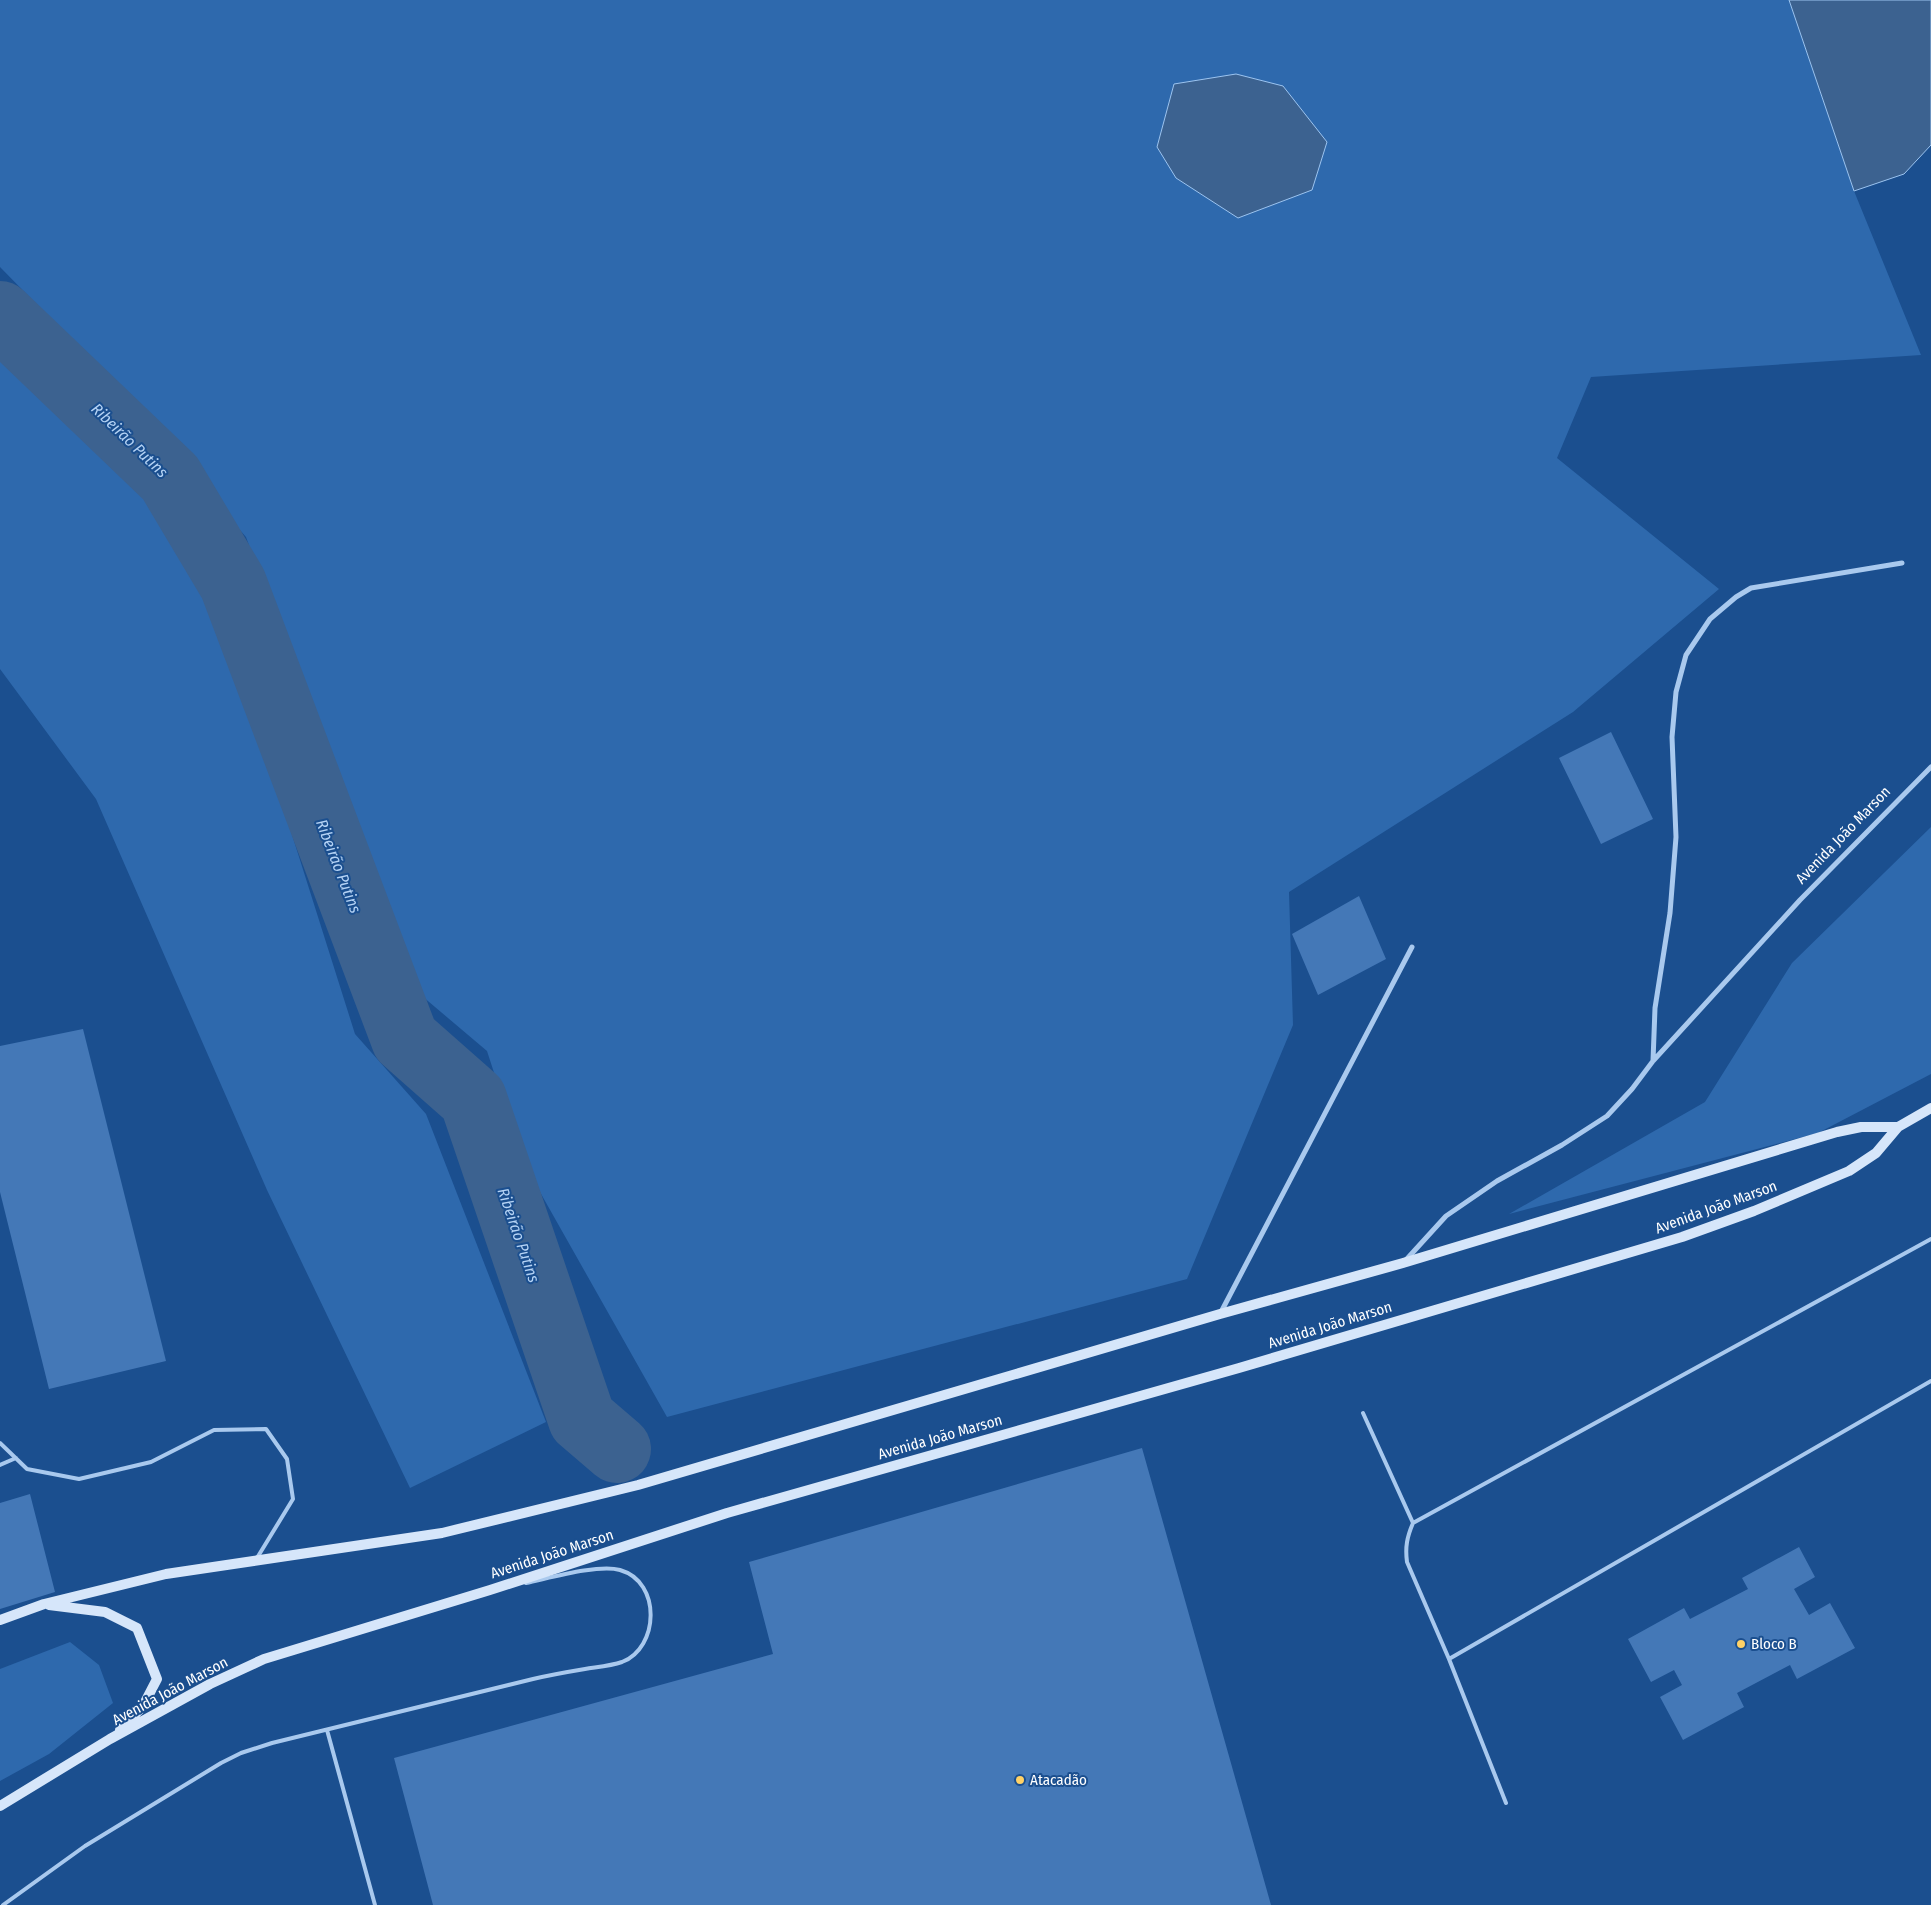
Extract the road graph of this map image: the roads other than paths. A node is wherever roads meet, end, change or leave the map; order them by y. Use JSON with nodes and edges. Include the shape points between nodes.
{"nodes":[{"id":1,"x":1902,"y":563,"type":"dead end"},
{"id":2,"x":1931,"y":767,"type":"edge"},
{"id":3,"x":1412,"y":946,"type":"dead end"},
{"id":4,"x":1653,"y":1060,"type":"junction"},
{"id":5,"x":1931,"y":1108,"type":"edge"},
{"id":6,"x":1898,"y":1127,"type":"junction"},
{"id":7,"x":1931,"y":1238,"type":"edge"},
{"id":8,"x":1403,"y":1263,"type":"junction"},
{"id":9,"x":1220,"y":1314,"type":"junction"},
{"id":10,"x":1931,"y":1382,"type":"edge"},
{"id":11,"x":1363,"y":1412,"type":"dead end"},
{"id":12,"x":0,"y":1443,"type":"edge"},
{"id":13,"x":16,"y":1458,"type":"junction"},
{"id":14,"x":0,"y":1466,"type":"edge"},
{"id":15,"x":1412,"y":1523,"type":"junction"},
{"id":16,"x":256,"y":1560,"type":"junction"},
{"id":17,"x":490,"y":1590,"type":"junction"},
{"id":18,"x":44,"y":1604,"type":"junction"},
{"id":19,"x":0,"y":1620,"type":"edge"},
{"id":20,"x":1449,"y":1659,"type":"junction"},
{"id":21,"x":327,"y":1730,"type":"junction"},
{"id":22,"x":110,"y":1740,"type":"junction"},
{"id":23,"x":1506,"y":1804,"type":"dead end"},
{"id":24,"x":0,"y":1806,"type":"edge"},
{"id":25,"x":3,"y":1905,"type":"edge"},
{"id":26,"x":375,"y":1905,"type":"edge"}],
"edges":[{"from":1,"to":4,"type":"street","via":[[1751,588],[1710,619],[1686,654],[1676,692],[1672,737],[1676,837],[1670,913],[1655,1008]]},
{"from":2,"to":4,"type":"street","name":"Avenida João Marson","via":[[1800,900]]},
{"from":3,"to":9,"type":"street"},
{"from":4,"to":8,"type":"street","name":"Avenida João Marson","via":[[1607,1116],[1497,1180],[1446,1216]]},
{"from":5,"to":6,"type":"main road","name":"Avenida João Marson"},
{"from":6,"to":8,"type":"main road","name":"Avenida João Marson","via":[[1861,1127],[1837,1132]]},
{"from":6,"to":17,"type":"main road","name":"Avenida João Marson","via":[[1876,1153],[1849,1171],[1754,1212],[1682,1237],[1230,1371],[727,1513]]},
{"from":7,"to":15,"type":"lane"},
{"from":8,"to":9,"type":"main road","name":"Avenida João Marson"},
{"from":9,"to":16,"type":"main road","name":"Avenida João Marson","via":[[638,1485],[442,1533]]},
{"from":10,"to":20,"type":"lane"},
{"from":11,"to":15,"type":"lane"},
{"from":12,"to":13,"type":"lane"},
{"from":13,"to":14,"type":"lane"},
{"from":13,"to":16,"type":"lane","via":[[28,1469],[79,1479],[151,1462],[214,1430],[266,1429],[287,1459],[293,1499]]},
{"from":15,"to":20,"type":"lane","via":[[1406,1538],[1407,1562]]},
{"from":16,"to":18,"type":"main road","name":"Avenida João Marson","via":[[166,1574]]},
{"from":17,"to":21,"type":"lane","via":[[602,1569],[619,1570],[634,1576],[650,1600],[648,1634],[640,1647],[623,1661],[557,1673]]},
{"from":17,"to":22,"type":"main road","name":"Avenida João Marson","via":[[264,1659],[210,1684]]},
{"from":18,"to":19,"type":"main road","name":"Avenida João Marson"},
{"from":18,"to":22,"type":"main road","via":[[105,1612],[137,1628],[157,1679],[143,1706]]},
{"from":20,"to":23,"type":"lane"},
{"from":21,"to":25,"type":"lane","via":[[241,1753],[221,1763],[85,1846]]},
{"from":21,"to":26,"type":"lane"},
{"from":22,"to":24,"type":"main road","name":"Avenida João Marson"}]}
